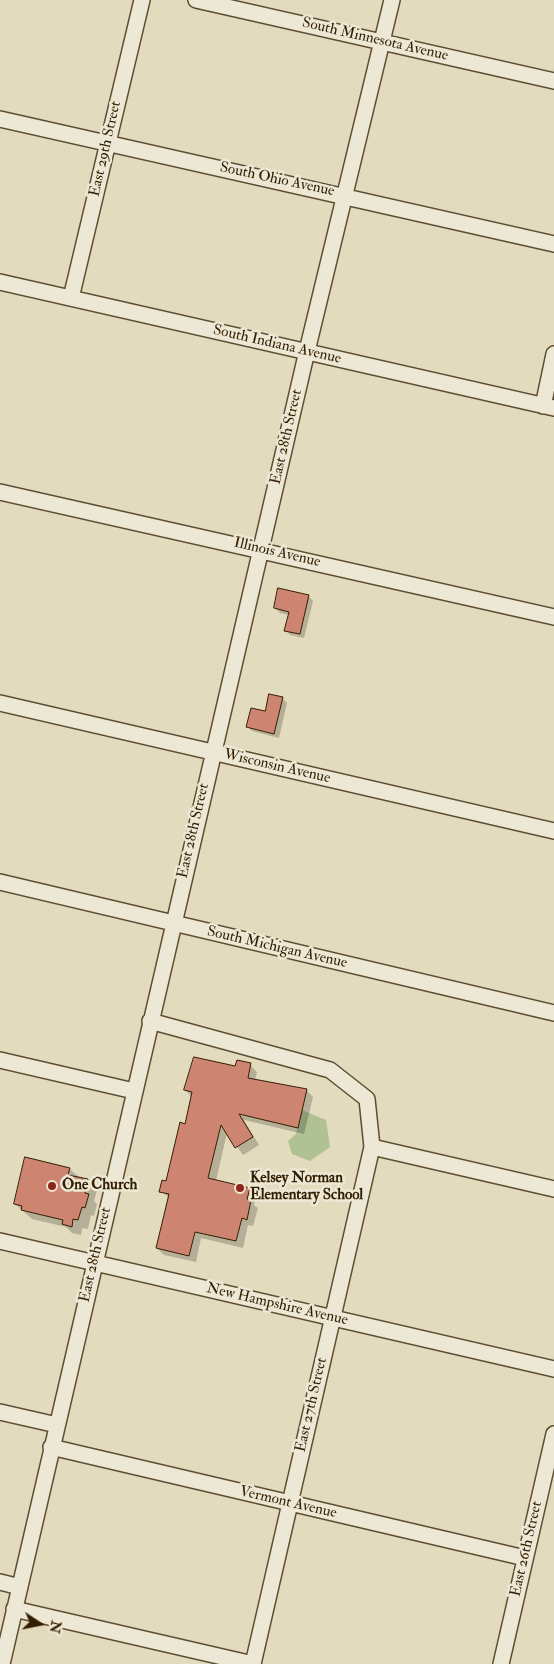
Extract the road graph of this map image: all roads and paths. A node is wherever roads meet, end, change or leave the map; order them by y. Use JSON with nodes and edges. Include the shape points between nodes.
{"nodes":[{"id":1,"x":142,"y":0,"type":"edge"},
{"id":2,"x":196,"y":0,"type":"edge"},
{"id":3,"x":392,"y":0,"type":"edge"},
{"id":4,"x":382,"y":42,"type":"junction"},
{"id":5,"x":554,"y":81,"type":"edge"},
{"id":6,"x":0,"y":118,"type":"edge"},
{"id":7,"x":108,"y":143,"type":"junction"},
{"id":8,"x":344,"y":195,"type":"junction"},
{"id":9,"x":554,"y":244,"type":"edge"},
{"id":10,"x":0,"y":282,"type":"edge"},
{"id":11,"x":71,"y":298,"type":"junction"},
{"id":12,"x":307,"y":351,"type":"junction"},
{"id":13,"x":554,"y":354,"type":"edge"},
{"id":14,"x":548,"y":407,"type":"edge"},
{"id":15,"x":0,"y":492,"type":"edge"},
{"id":16,"x":260,"y":549,"type":"junction"},
{"id":17,"x":554,"y":617,"type":"edge"},
{"id":18,"x":0,"y":703,"type":"edge"},
{"id":19,"x":213,"y":752,"type":"junction"},
{"id":20,"x":554,"y":832,"type":"edge"},
{"id":21,"x":0,"y":882,"type":"edge"},
{"id":22,"x":173,"y":923,"type":"junction"},
{"id":23,"x":554,"y":1013,"type":"edge"},
{"id":24,"x":150,"y":1021,"type":"junction"},
{"id":25,"x":0,"y":1060,"type":"edge"},
{"id":26,"x":134,"y":1091,"type":"junction"},
{"id":27,"x":372,"y":1147,"type":"junction"},
{"id":28,"x":554,"y":1189,"type":"edge"},
{"id":29,"x":0,"y":1241,"type":"edge"},
{"id":30,"x":94,"y":1262,"type":"junction"},
{"id":31,"x":332,"y":1318,"type":"junction"},
{"id":32,"x":554,"y":1369,"type":"edge"},
{"id":33,"x":0,"y":1412,"type":"edge"},
{"id":34,"x":57,"y":1425,"type":"junction"},
{"id":35,"x":554,"y":1434,"type":"edge"},
{"id":36,"x":52,"y":1447,"type":"junction"},
{"id":37,"x":289,"y":1503,"type":"junction"},
{"id":38,"x":525,"y":1558,"type":"junction"},
{"id":39,"x":0,"y":1582,"type":"edge"},
{"id":40,"x":20,"y":1587,"type":"junction"},
{"id":41,"x":14,"y":1609,"type":"junction"},
{"id":42,"x":2,"y":1664,"type":"edge"},
{"id":43,"x":253,"y":1664,"type":"edge"},
{"id":44,"x":501,"y":1664,"type":"edge"}],
"edges":[{"from":1,"to":7,"type":"street","name":"East 29th Street"},
{"from":2,"to":4,"type":"street","name":"South Minnesota Avenue"},
{"from":3,"to":4,"type":"street","name":"East 28th Street"},
{"from":4,"to":5,"type":"street","name":"South Minnesota Avenue"},
{"from":4,"to":8,"type":"street","name":"East 28th Street"},
{"from":6,"to":7,"type":"street","name":"South Ohio Avenue"},
{"from":7,"to":8,"type":"street","name":"South Ohio Avenue"},
{"from":7,"to":11,"type":"street","name":"East 29th Street"},
{"from":8,"to":9,"type":"street","name":"South Ohio Avenue"},
{"from":8,"to":12,"type":"street","name":"East 28th Street"},
{"from":10,"to":11,"type":"street","name":"South Indiana Avenue"},
{"from":11,"to":12,"type":"street","name":"South Indiana Avenue"},
{"from":12,"to":14,"type":"street","name":"South Indiana Avenue"},
{"from":12,"to":16,"type":"street","name":"East 28th Street"},
{"from":13,"to":14,"type":"street"},
{"from":15,"to":16,"type":"street","name":"Illinois Avenue"},
{"from":16,"to":17,"type":"street","name":"Illinois Avenue"},
{"from":16,"to":19,"type":"street","name":"East 28th Street"},
{"from":18,"to":19,"type":"street","name":"Wisconsin Avenue"},
{"from":19,"to":20,"type":"street","name":"Wisconsin Avenue"},
{"from":19,"to":22,"type":"street","name":"East 28th Street"},
{"from":21,"to":22,"type":"street","name":"South Michigan Avenue"},
{"from":22,"to":23,"type":"street","name":"South Michigan Avenue"},
{"from":22,"to":24,"type":"street","name":"East 28th Street"},
{"from":24,"to":26,"type":"street","name":"East 28th Street"},
{"from":24,"to":27,"type":"street","name":"East 27th Street","via":[[330,1070],[367,1099]]},
{"from":25,"to":26,"type":"street"},
{"from":26,"to":30,"type":"street","name":"East 28th Street"},
{"from":27,"to":28,"type":"street"},
{"from":27,"to":31,"type":"street","name":"East 27th Street"},
{"from":29,"to":30,"type":"street","name":"New Hampshire Avenue"},
{"from":30,"to":31,"type":"street","name":"New Hampshire Avenue"},
{"from":30,"to":34,"type":"street","name":"East 28th Street"},
{"from":31,"to":32,"type":"street","name":"New Hampshire Avenue"},
{"from":31,"to":37,"type":"street","name":"East 27th Street"},
{"from":33,"to":34,"type":"street"},
{"from":34,"to":36,"type":"street","name":"East 28th Street"},
{"from":35,"to":38,"type":"street","name":"East 26th Street"},
{"from":36,"to":37,"type":"street","name":"Vermont Avenue"},
{"from":36,"to":40,"type":"street","name":"East 28th Street"},
{"from":37,"to":38,"type":"street","name":"Vermont Avenue"},
{"from":37,"to":43,"type":"street","name":"East 27th Street"},
{"from":38,"to":44,"type":"street","name":"East 26th Street"},
{"from":39,"to":40,"type":"street"},
{"from":40,"to":41,"type":"street","name":"East 28th Street"},
{"from":41,"to":42,"type":"street","name":"East 28th Street"},
{"from":41,"to":43,"type":"street"}]}
